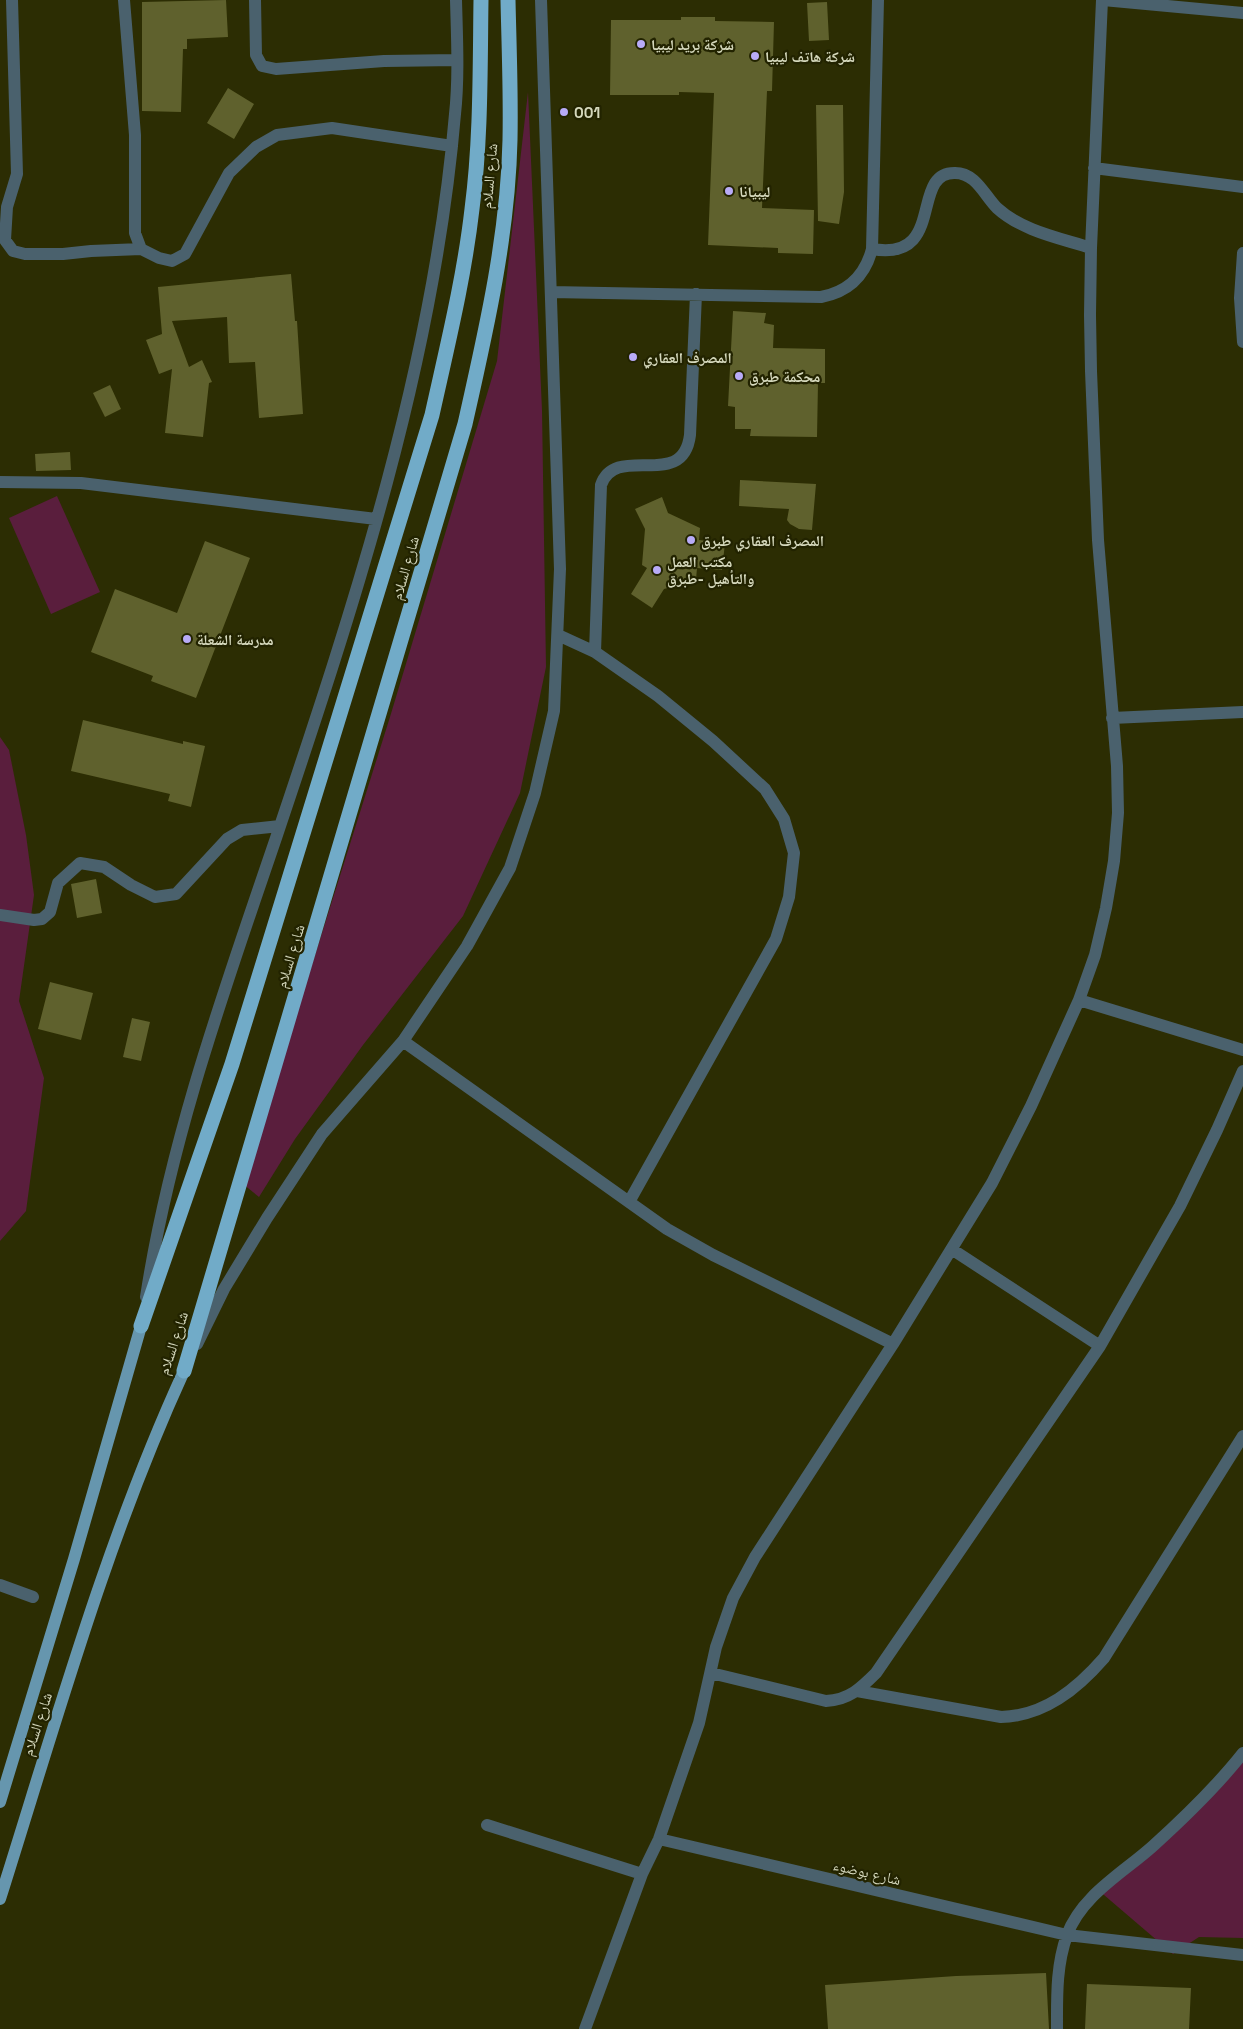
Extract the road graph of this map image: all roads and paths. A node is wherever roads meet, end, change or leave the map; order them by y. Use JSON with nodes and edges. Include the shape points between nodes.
{"nodes":[{"id":1,"x":12,"y":0,"type":"edge"},
{"id":2,"x":124,"y":0,"type":"edge"},
{"id":3,"x":255,"y":0,"type":"edge"},
{"id":4,"x":456,"y":0,"type":"edge"},
{"id":5,"x":481,"y":0,"type":"edge"},
{"id":6,"x":508,"y":0,"type":"edge"},
{"id":7,"x":542,"y":0,"type":"edge"},
{"id":8,"x":878,"y":0,"type":"edge"},
{"id":9,"x":1103,"y":0,"type":"edge"},
{"id":10,"x":1243,"y":14,"type":"edge"},
{"id":11,"x":457,"y":60,"type":"junction"},
{"id":12,"x":452,"y":146,"type":"junction"},
{"id":13,"x":1094,"y":168,"type":"junction"},
{"id":14,"x":1243,"y":187,"type":"edge"},
{"id":15,"x":1091,"y":248,"type":"junction"},
{"id":16,"x":141,"y":249,"type":"junction"},
{"id":17,"x":872,"y":249,"type":"junction"},
{"id":18,"x":1243,"y":253,"type":"edge"},
{"id":19,"x":552,"y":292,"type":"junction"},
{"id":20,"x":696,"y":294,"type":"junction"},
{"id":21,"x":1243,"y":342,"type":"edge"},
{"id":22,"x":1,"y":480,"type":"edge"},
{"id":23,"x":376,"y":518,"type":"junction"},
{"id":24,"x":558,"y":634,"type":"junction"},
{"id":25,"x":595,"y":652,"type":"junction"},
{"id":26,"x":1243,"y":712,"type":"edge"},
{"id":27,"x":1112,"y":718,"type":"junction"},
{"id":28,"x":280,"y":826,"type":"junction"},
{"id":29,"x":0,"y":915,"type":"edge"},
{"id":30,"x":1079,"y":1000,"type":"junction"},
{"id":31,"x":402,"y":1041,"type":"junction"},
{"id":32,"x":1243,"y":1050,"type":"edge"},
{"id":33,"x":1243,"y":1071,"type":"edge"},
{"id":34,"x":629,"y":1202,"type":"junction"},
{"id":35,"x":953,"y":1250,"type":"junction"},
{"id":36,"x":141,"y":1326,"type":"junction"},
{"id":37,"x":893,"y":1344,"type":"junction"},
{"id":38,"x":1100,"y":1346,"type":"junction"},
{"id":39,"x":184,"y":1371,"type":"junction"},
{"id":40,"x":1243,"y":1436,"type":"edge"},
{"id":41,"x":0,"y":1585,"type":"edge"},
{"id":42,"x":32,"y":1597,"type":"dead end"},
{"id":43,"x":711,"y":1673,"type":"junction"},
{"id":44,"x":857,"y":1692,"type":"junction"},
{"id":45,"x":1243,"y":1753,"type":"edge"},
{"id":46,"x":0,"y":1802,"type":"edge"},
{"id":47,"x":487,"y":1825,"type":"dead end"},
{"id":48,"x":659,"y":1840,"type":"junction"},
{"id":49,"x":642,"y":1874,"type":"junction"},
{"id":50,"x":0,"y":1899,"type":"edge"},
{"id":51,"x":1067,"y":1935,"type":"junction"},
{"id":52,"x":1243,"y":1955,"type":"edge"},
{"id":53,"x":585,"y":2029,"type":"edge"},
{"id":54,"x":1057,"y":2029,"type":"edge"}],
"edges":[{"from":1,"to":16,"type":"street","via":[[17,174],[7,207],[5,240],[13,251],[25,254]]},
{"from":2,"to":16,"type":"street","via":[[135,135],[135,233]]},
{"from":3,"to":11,"type":"street","via":[[256,55],[262,66],[276,69],[384,61]]},
{"from":4,"to":11,"type":"street"},
{"from":5,"to":36,"type":"highway","name":"شارع السلام","via":[[478,129],[472,209],[452,328],[432,415],[232,1064]]},
{"from":6,"to":39,"type":"highway","name":"شارع السلام","via":[[510,141],[505,208],[484,340],[466,424]]},
{"from":7,"to":19,"type":"street"},
{"from":8,"to":17,"type":"street"},
{"from":9,"to":10,"type":"street"},
{"from":9,"to":13,"type":"street"},
{"from":11,"to":12,"type":"street"},
{"from":12,"to":16,"type":"street","via":[[332,128],[278,135],[256,147],[228,172],[185,254],[172,261]]},
{"from":12,"to":23,"type":"street","via":[[436,270],[408,402]]},
{"from":13,"to":14,"type":"street"},
{"from":13,"to":15,"type":"street"},
{"from":15,"to":17,"type":"street","via":[[1043,233],[1015,220],[997,208],[975,180],[953,172],[942,175],[935,183],[917,236],[896,249]]},
{"from":15,"to":27,"type":"street","via":[[1091,371],[1098,530]]},
{"from":17,"to":20,"type":"street","via":[[862,274],[833,295]]},
{"from":18,"to":21,"type":"street","via":[[1240,298]]},
{"from":19,"to":20,"type":"street"},
{"from":19,"to":24,"type":"street","via":[[560,569]]},
{"from":20,"to":25,"type":"street","via":[[687,448],[679,459],[667,465],[618,466],[609,472],[601,485]]},
{"from":22,"to":23,"type":"street","via":[[81,483]]},
{"from":23,"to":28,"type":"street"},
{"from":24,"to":25,"type":"street"},
{"from":24,"to":31,"type":"street","via":[[554,711],[535,793],[510,868],[467,946]]},
{"from":25,"to":34,"type":"street","via":[[658,696],[753,776],[784,819],[794,853],[789,897],[773,945]]},
{"from":26,"to":27,"type":"street"},
{"from":27,"to":30,"type":"street","via":[[1118,813],[1114,861],[1104,918]]},
{"from":28,"to":29,"type":"street","via":[[242,830],[227,839],[176,894],[155,896],[130,885],[104,867],[80,863],[58,883],[50,912],[42,919]]},
{"from":28,"to":36,"type":"street","via":[[183,1127],[156,1242]]},
{"from":30,"to":32,"type":"street"},
{"from":30,"to":35,"type":"street","via":[[1032,1106]]},
{"from":31,"to":34,"type":"street"},
{"from":31,"to":39,"type":"street","via":[[322,1134],[224,1289]]},
{"from":33,"to":38,"type":"street","via":[[1180,1206]]},
{"from":34,"to":37,"type":"street","via":[[667,1229],[713,1255]]},
{"from":35,"to":37,"type":"street"},
{"from":35,"to":38,"type":"street"},
{"from":36,"to":46,"type":"main road","name":"شارع السلام"},
{"from":37,"to":43,"type":"street","via":[[743,1578],[724,1622]]},
{"from":38,"to":44,"type":"street","via":[[884,1662]]},
{"from":39,"to":50,"type":"main road","name":"شارع السلام","via":[[149,1450],[104,1570]]},
{"from":40,"to":44,"type":"street","via":[[1104,1658],[1061,1698],[1014,1717],[1000,1717]]},
{"from":41,"to":42,"type":"street"},
{"from":43,"to":44,"type":"street","via":[[826,1701],[837,1701]]},
{"from":43,"to":48,"type":"street","via":[[699,1723]]},
{"from":45,"to":51,"type":"street","via":[[1152,1847],[1091,1898]]},
{"from":47,"to":49,"type":"street"},
{"from":48,"to":49,"type":"street"},
{"from":48,"to":51,"type":"street","name":"شارع بوضوء"},
{"from":49,"to":53,"type":"street"},
{"from":51,"to":52,"type":"street","name":"شارع بوضوء"},
{"from":51,"to":54,"type":"street","via":[[1058,1971]]}]}
